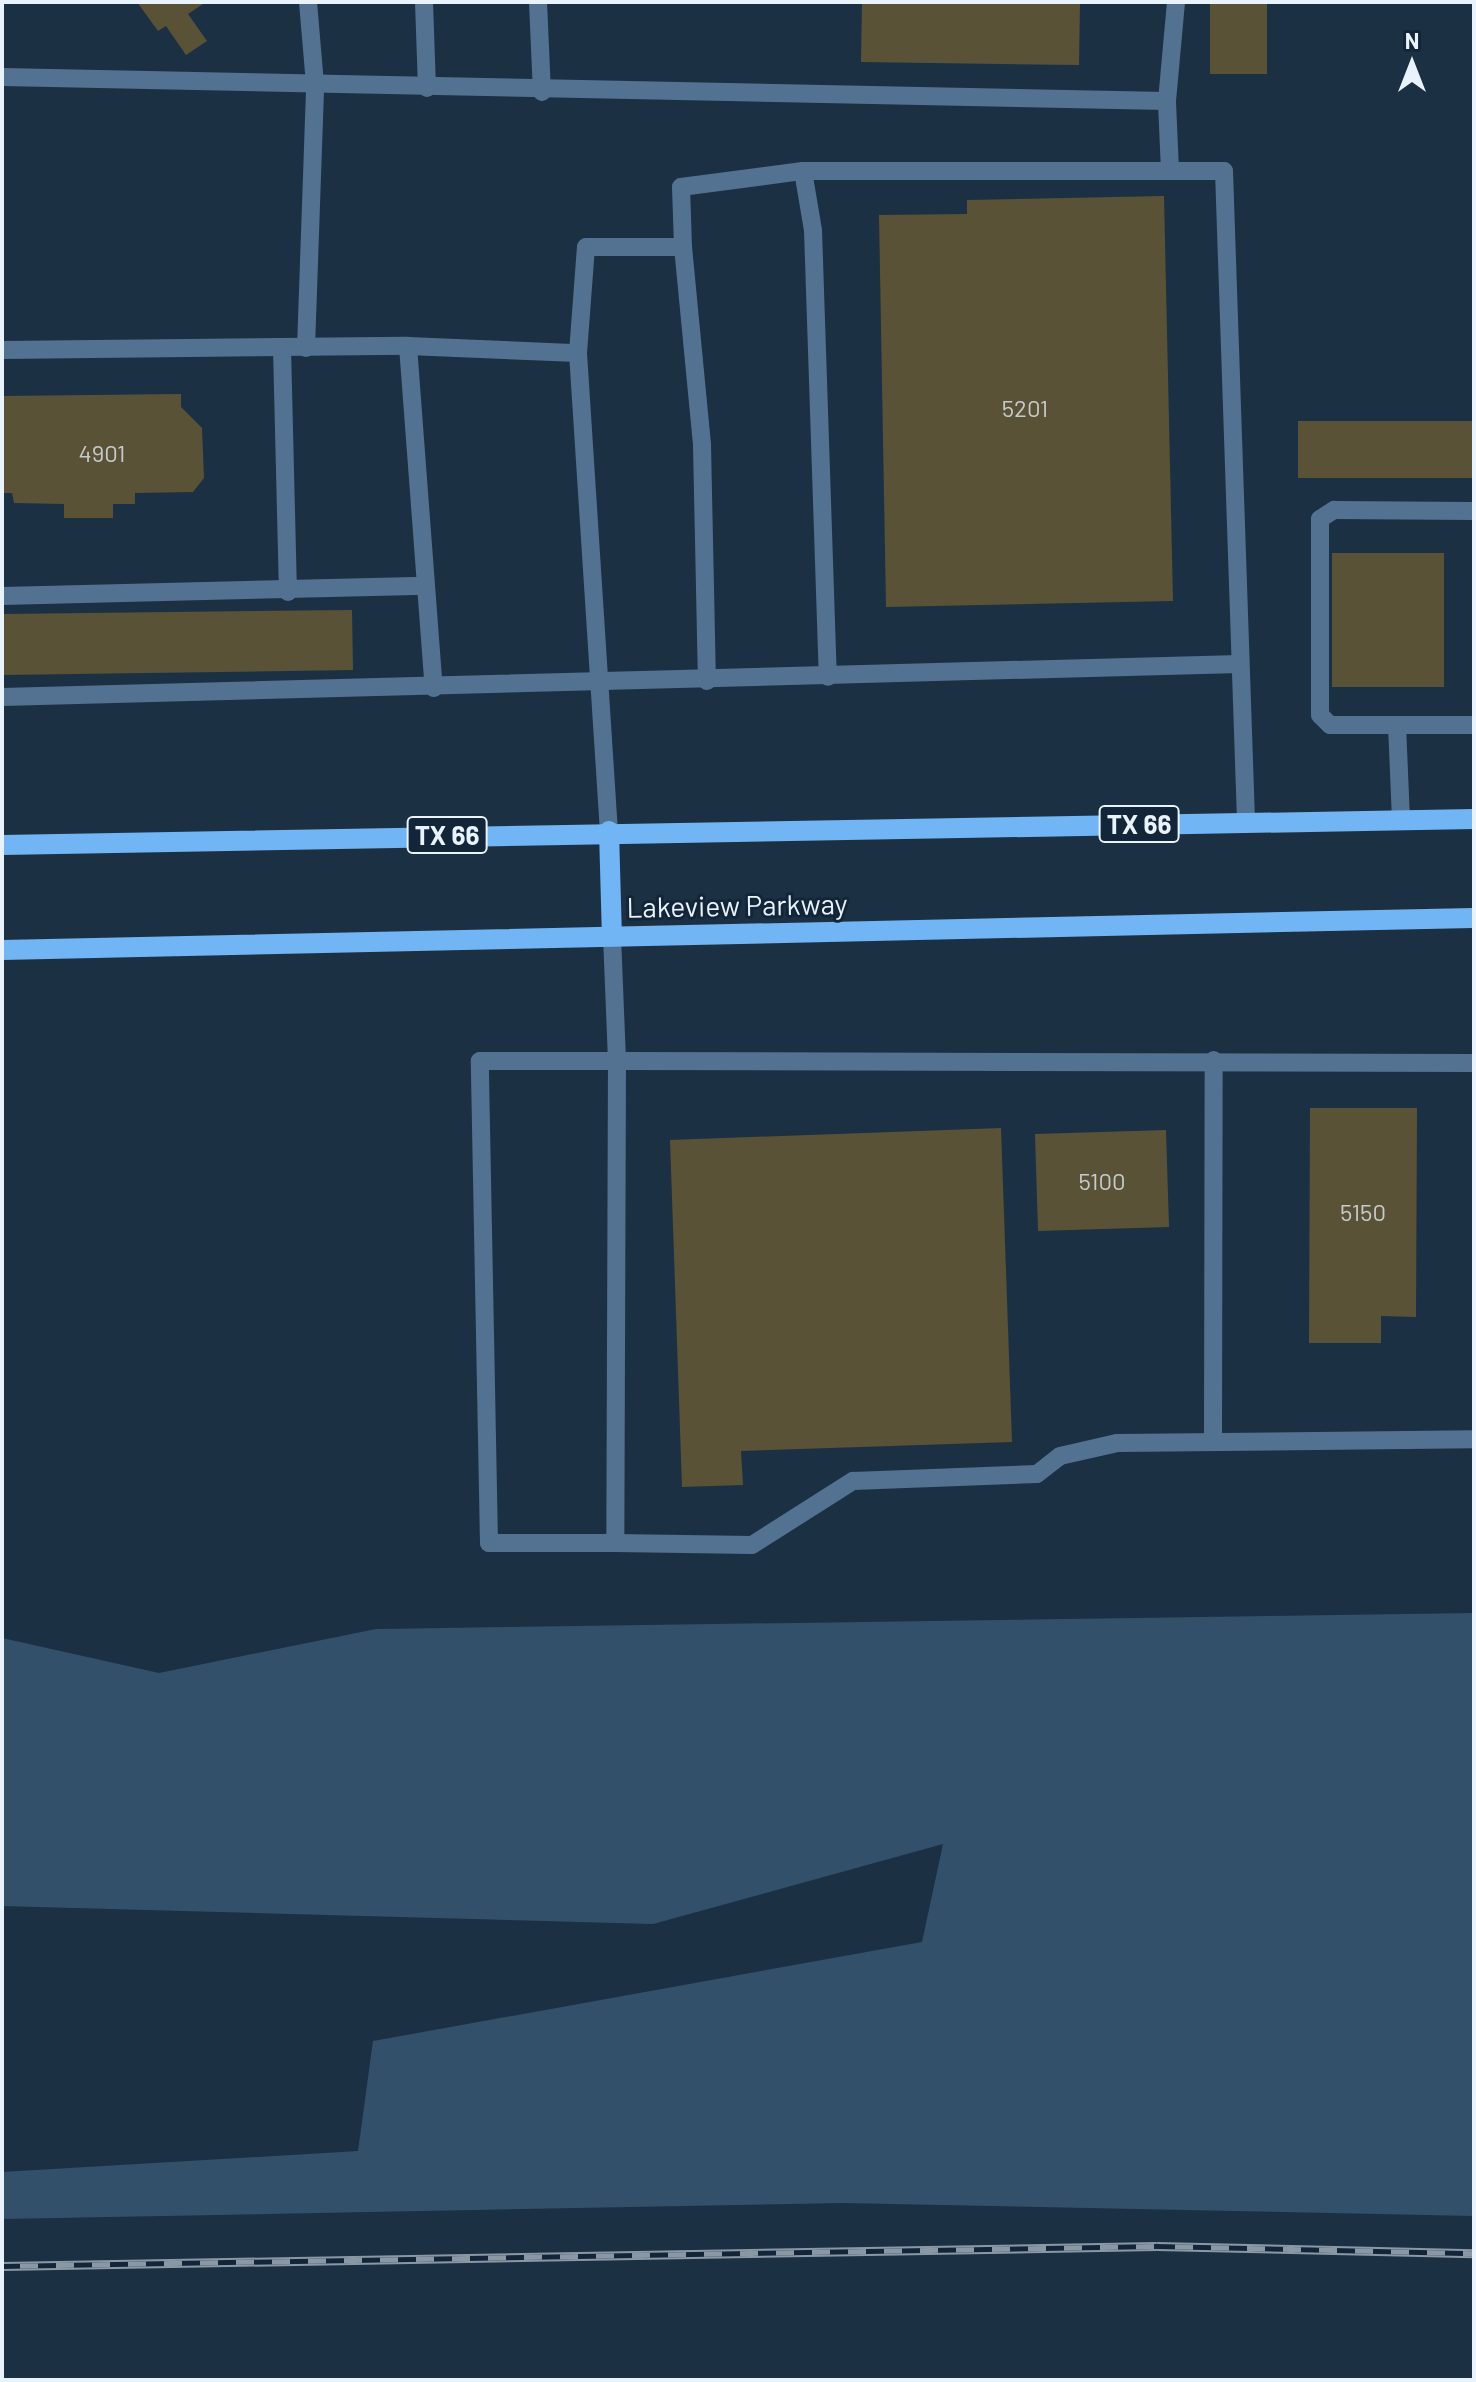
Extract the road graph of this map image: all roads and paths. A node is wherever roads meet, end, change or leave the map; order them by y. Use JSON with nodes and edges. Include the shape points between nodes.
{"nodes":[{"id":1,"x":308,"y":2,"type":"edge"},
{"id":2,"x":424,"y":2,"type":"edge"},
{"id":3,"x":538,"y":2,"type":"edge"},
{"id":4,"x":1176,"y":2,"type":"edge"},
{"id":5,"x":2,"y":77,"type":"edge"},
{"id":6,"x":315,"y":84,"type":"junction"},
{"id":7,"x":427,"y":88,"type":"junction"},
{"id":8,"x":542,"y":92,"type":"junction"},
{"id":9,"x":1167,"y":101,"type":"junction"},
{"id":10,"x":803,"y":171,"type":"junction"},
{"id":11,"x":1170,"y":171,"type":"junction"},
{"id":12,"x":683,"y":247,"type":"junction"},
{"id":13,"x":408,"y":346,"type":"junction"},
{"id":14,"x":282,"y":348,"type":"junction"},
{"id":15,"x":306,"y":348,"type":"junction"},
{"id":16,"x":2,"y":350,"type":"edge"},
{"id":17,"x":578,"y":353,"type":"junction"},
{"id":18,"x":1474,"y":511,"type":"edge"},
{"id":19,"x":426,"y":586,"type":"junction"},
{"id":20,"x":288,"y":592,"type":"junction"},
{"id":21,"x":2,"y":596,"type":"edge"},
{"id":22,"x":1240,"y":664,"type":"junction"},
{"id":23,"x":828,"y":677,"type":"junction"},
{"id":24,"x":707,"y":681,"type":"junction"},
{"id":25,"x":600,"y":684,"type":"junction"},
{"id":26,"x":434,"y":688,"type":"junction"},
{"id":27,"x":2,"y":697,"type":"edge"},
{"id":28,"x":1397,"y":725,"type":"junction"},
{"id":29,"x":1474,"y":725,"type":"edge"},
{"id":30,"x":1474,"y":819,"type":"edge"},
{"id":31,"x":1401,"y":820,"type":"junction"},
{"id":32,"x":1246,"y":822,"type":"junction"},
{"id":33,"x":609,"y":831,"type":"junction"},
{"id":34,"x":2,"y":845,"type":"edge"},
{"id":35,"x":1474,"y":918,"type":"edge"},
{"id":36,"x":612,"y":936,"type":"junction"},
{"id":37,"x":2,"y":950,"type":"edge"},
{"id":38,"x":1214,"y":1060,"type":"junction"},
{"id":39,"x":617,"y":1061,"type":"junction"},
{"id":40,"x":1474,"y":1063,"type":"edge"},
{"id":41,"x":1474,"y":1439,"type":"edge"},
{"id":42,"x":1213,"y":1442,"type":"junction"},
{"id":43,"x":615,"y":1543,"type":"junction"}],
"edges":[{"from":1,"to":6,"type":"lane"},
{"from":2,"to":7,"type":"lane"},
{"from":3,"to":8,"type":"lane"},
{"from":4,"to":9,"type":"lane"},
{"from":5,"to":6,"type":"lane"},
{"from":6,"to":7,"type":"lane"},
{"from":6,"to":15,"type":"lane"},
{"from":7,"to":8,"type":"lane"},
{"from":8,"to":9,"type":"lane"},
{"from":9,"to":11,"type":"lane"},
{"from":10,"to":11,"type":"lane"},
{"from":10,"to":12,"type":"lane","via":[[681,187]]},
{"from":10,"to":23,"type":"lane","via":[[813,230]]},
{"from":11,"to":22,"type":"lane","via":[[1224,171]]},
{"from":12,"to":17,"type":"lane","via":[[586,247]]},
{"from":12,"to":24,"type":"lane","via":[[702,445]]},
{"from":13,"to":15,"type":"lane"},
{"from":13,"to":17,"type":"lane"},
{"from":13,"to":19,"type":"lane"},
{"from":14,"to":15,"type":"lane"},
{"from":14,"to":16,"type":"lane"},
{"from":14,"to":20,"type":"lane"},
{"from":17,"to":25,"type":"lane"},
{"from":18,"to":28,"type":"lane","via":[[1334,510],[1320,519],[1320,715],[1330,725]]},
{"from":19,"to":20,"type":"lane"},
{"from":19,"to":26,"type":"lane"},
{"from":20,"to":21,"type":"lane"},
{"from":22,"to":23,"type":"lane"},
{"from":22,"to":32,"type":"lane"},
{"from":23,"to":24,"type":"lane"},
{"from":24,"to":25,"type":"lane"},
{"from":25,"to":26,"type":"lane"},
{"from":25,"to":33,"type":"lane"},
{"from":26,"to":27,"type":"lane"},
{"from":28,"to":29,"type":"lane"},
{"from":28,"to":31,"type":"lane"},
{"from":30,"to":31,"type":"main road","number":"TX 66"},
{"from":31,"to":32,"type":"main road","number":"TX 66"},
{"from":32,"to":33,"type":"main road","number":"TX 66"},
{"from":33,"to":34,"type":"main road","number":"TX 66"},
{"from":33,"to":36,"type":"main road"},
{"from":35,"to":36,"type":"main road","name":"Lakeview Parkway"},
{"from":36,"to":37,"type":"main road","name":"Lakeview Parkway"},
{"from":36,"to":39,"type":"lane"},
{"from":38,"to":39,"type":"lane"},
{"from":38,"to":40,"type":"lane"},
{"from":38,"to":42,"type":"lane"},
{"from":39,"to":43,"type":"lane"},
{"from":39,"to":43,"type":"lane","via":[[480,1061],[489,1543]]},
{"from":41,"to":42,"type":"lane"},
{"from":42,"to":43,"type":"lane","via":[[1095,1447],[1060,1456],[1037,1474],[853,1481],[752,1545]]}]}
